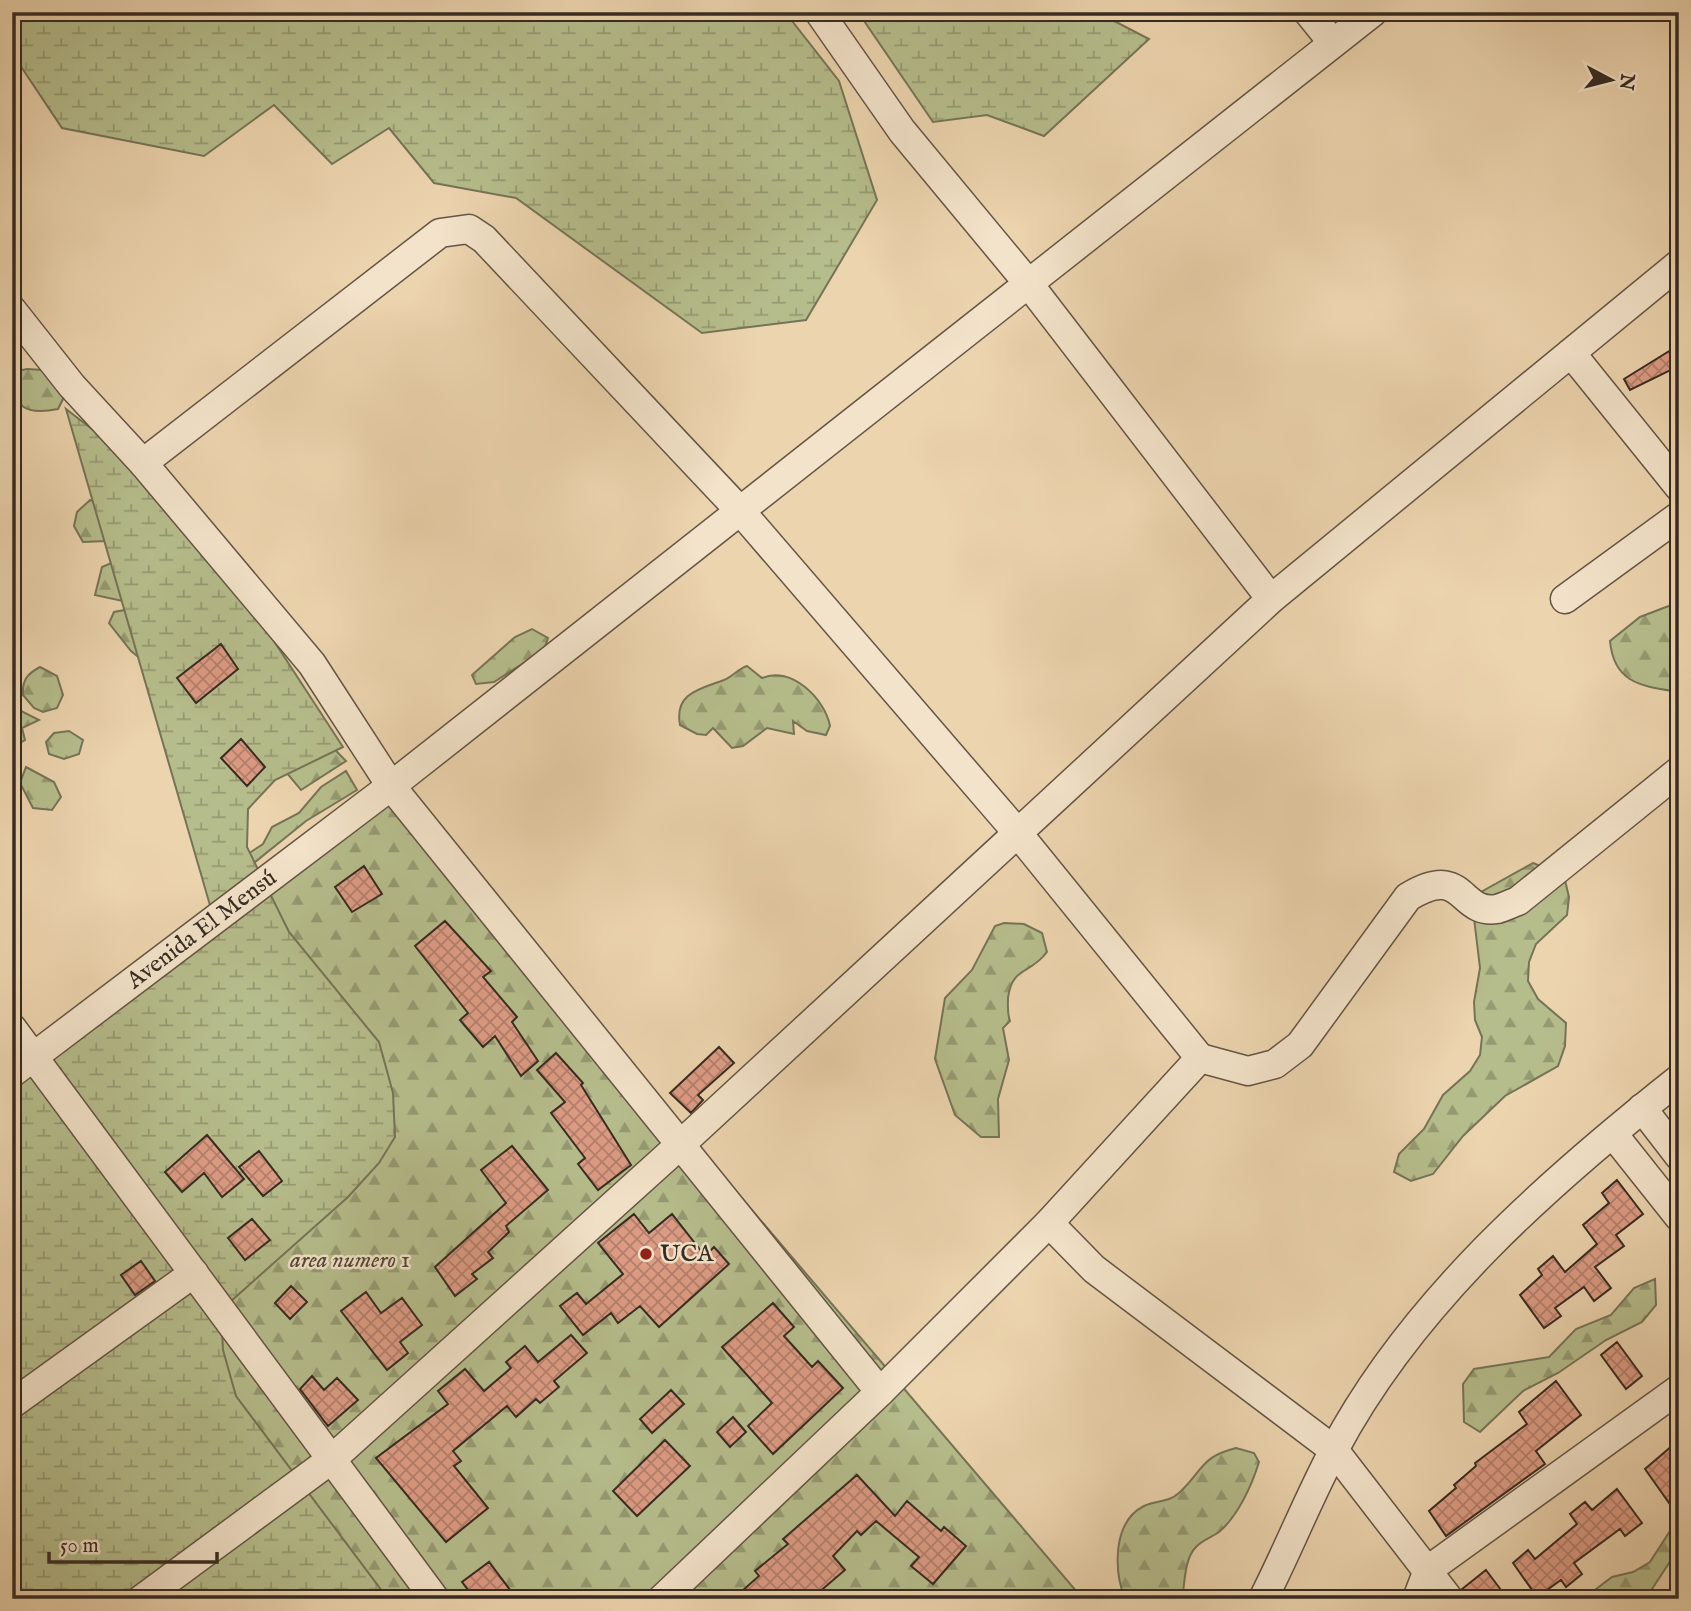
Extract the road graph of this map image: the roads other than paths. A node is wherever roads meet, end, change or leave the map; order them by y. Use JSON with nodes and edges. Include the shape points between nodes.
{"nodes":[{"id":1,"x":818,"y":12,"type":"edge"},
{"id":2,"x":1308,"y":12,"type":"edge"},
{"id":3,"x":1373,"y":12,"type":"edge"},
{"id":4,"x":1333,"y":43,"type":"junction"},
{"id":5,"x":1679,"y":264,"type":"edge"},
{"id":6,"x":1028,"y":283,"type":"junction"},
{"id":7,"x":12,"y":310,"type":"edge"},
{"id":8,"x":1571,"y":353,"type":"junction"},
{"id":9,"x":143,"y":463,"type":"junction"},
{"id":10,"x":1679,"y":487,"type":"edge"},
{"id":11,"x":740,"y":510,"type":"junction"},
{"id":12,"x":1679,"y":516,"type":"edge"},
{"id":13,"x":1271,"y":599,"type":"junction"},
{"id":14,"x":1565,"y":599,"type":"dead end"},
{"id":15,"x":1679,"y":771,"type":"edge"},
{"id":16,"x":391,"y":786,"type":"junction"},
{"id":17,"x":1016,"y":831,"type":"junction"},
{"id":18,"x":12,"y":1028,"type":"edge"},
{"id":19,"x":1200,"y":1058,"type":"junction"},
{"id":20,"x":23,"y":1064,"type":"edge"},
{"id":21,"x":1679,"y":1079,"type":"edge"},
{"id":22,"x":1642,"y":1108,"type":"junction"},
{"id":23,"x":1612,"y":1134,"type":"junction"},
{"id":24,"x":681,"y":1144,"type":"junction"},
{"id":25,"x":1679,"y":1156,"type":"edge"},
{"id":26,"x":1679,"y":1217,"type":"edge"},
{"id":27,"x":1049,"y":1223,"type":"junction"},
{"id":28,"x":194,"y":1273,"type":"junction"},
{"id":29,"x":1679,"y":1389,"type":"edge"},
{"id":30,"x":880,"y":1392,"type":"junction"},
{"id":31,"x":12,"y":1404,"type":"edge"},
{"id":32,"x":1334,"y":1450,"type":"junction"},
{"id":33,"x":332,"y":1459,"type":"junction"},
{"id":34,"x":1429,"y":1570,"type":"junction"},
{"id":35,"x":142,"y":1599,"type":"edge"},
{"id":36,"x":435,"y":1599,"type":"edge"},
{"id":37,"x":662,"y":1599,"type":"edge"},
{"id":38,"x":1262,"y":1599,"type":"edge"},
{"id":39,"x":1417,"y":1599,"type":"edge"},
{"id":40,"x":1449,"y":1599,"type":"edge"}],
"edges":[{"from":1,"to":6,"type":"street","via":[[902,131]]},
{"from":2,"to":4,"type":"street"},
{"from":3,"to":4,"type":"street","name":"Avenida El Mensú"},
{"from":4,"to":6,"type":"street","name":"Avenida El Mensú"},
{"from":5,"to":8,"type":"street"},
{"from":6,"to":11,"type":"street","name":"Avenida El Mensú"},
{"from":6,"to":13,"type":"street"},
{"from":7,"to":9,"type":"street","via":[[72,386]]},
{"from":8,"to":10,"type":"street"},
{"from":8,"to":13,"type":"street"},
{"from":9,"to":11,"type":"street","via":[[440,233],[469,229],[484,239]]},
{"from":9,"to":16,"type":"street","via":[[312,664]]},
{"from":11,"to":16,"type":"street","name":"Avenida El Mensú"},
{"from":11,"to":17,"type":"street"},
{"from":12,"to":14,"type":"street"},
{"from":13,"to":17,"type":"street"},
{"from":15,"to":19,"type":"street","via":[[1518,901],[1496,909],[1479,906],[1448,885],[1430,884],[1408,897],[1300,1045],[1275,1064],[1248,1071]]},
{"from":16,"to":20,"type":"street","name":"Avenida El Mensú"},
{"from":16,"to":24,"type":"street"},
{"from":17,"to":19,"type":"street"},
{"from":17,"to":24,"type":"street"},
{"from":18,"to":20,"type":"street"},
{"from":19,"to":27,"type":"street"},
{"from":20,"to":28,"type":"street"},
{"from":21,"to":22,"type":"street"},
{"from":22,"to":23,"type":"street"},
{"from":22,"to":25,"type":"street"},
{"from":23,"to":26,"type":"street"},
{"from":23,"to":32,"type":"street","via":[[1490,1242],[1401,1345]]},
{"from":24,"to":30,"type":"street"},
{"from":24,"to":33,"type":"street"},
{"from":27,"to":30,"type":"street"},
{"from":27,"to":32,"type":"street","via":[[1094,1269]]},
{"from":28,"to":31,"type":"street"},
{"from":28,"to":33,"type":"street"},
{"from":29,"to":34,"type":"street"},
{"from":30,"to":37,"type":"street"},
{"from":32,"to":34,"type":"street"},
{"from":32,"to":38,"type":"street"},
{"from":33,"to":35,"type":"street"},
{"from":33,"to":36,"type":"street"},
{"from":34,"to":39,"type":"street"},
{"from":34,"to":40,"type":"street"}]}
